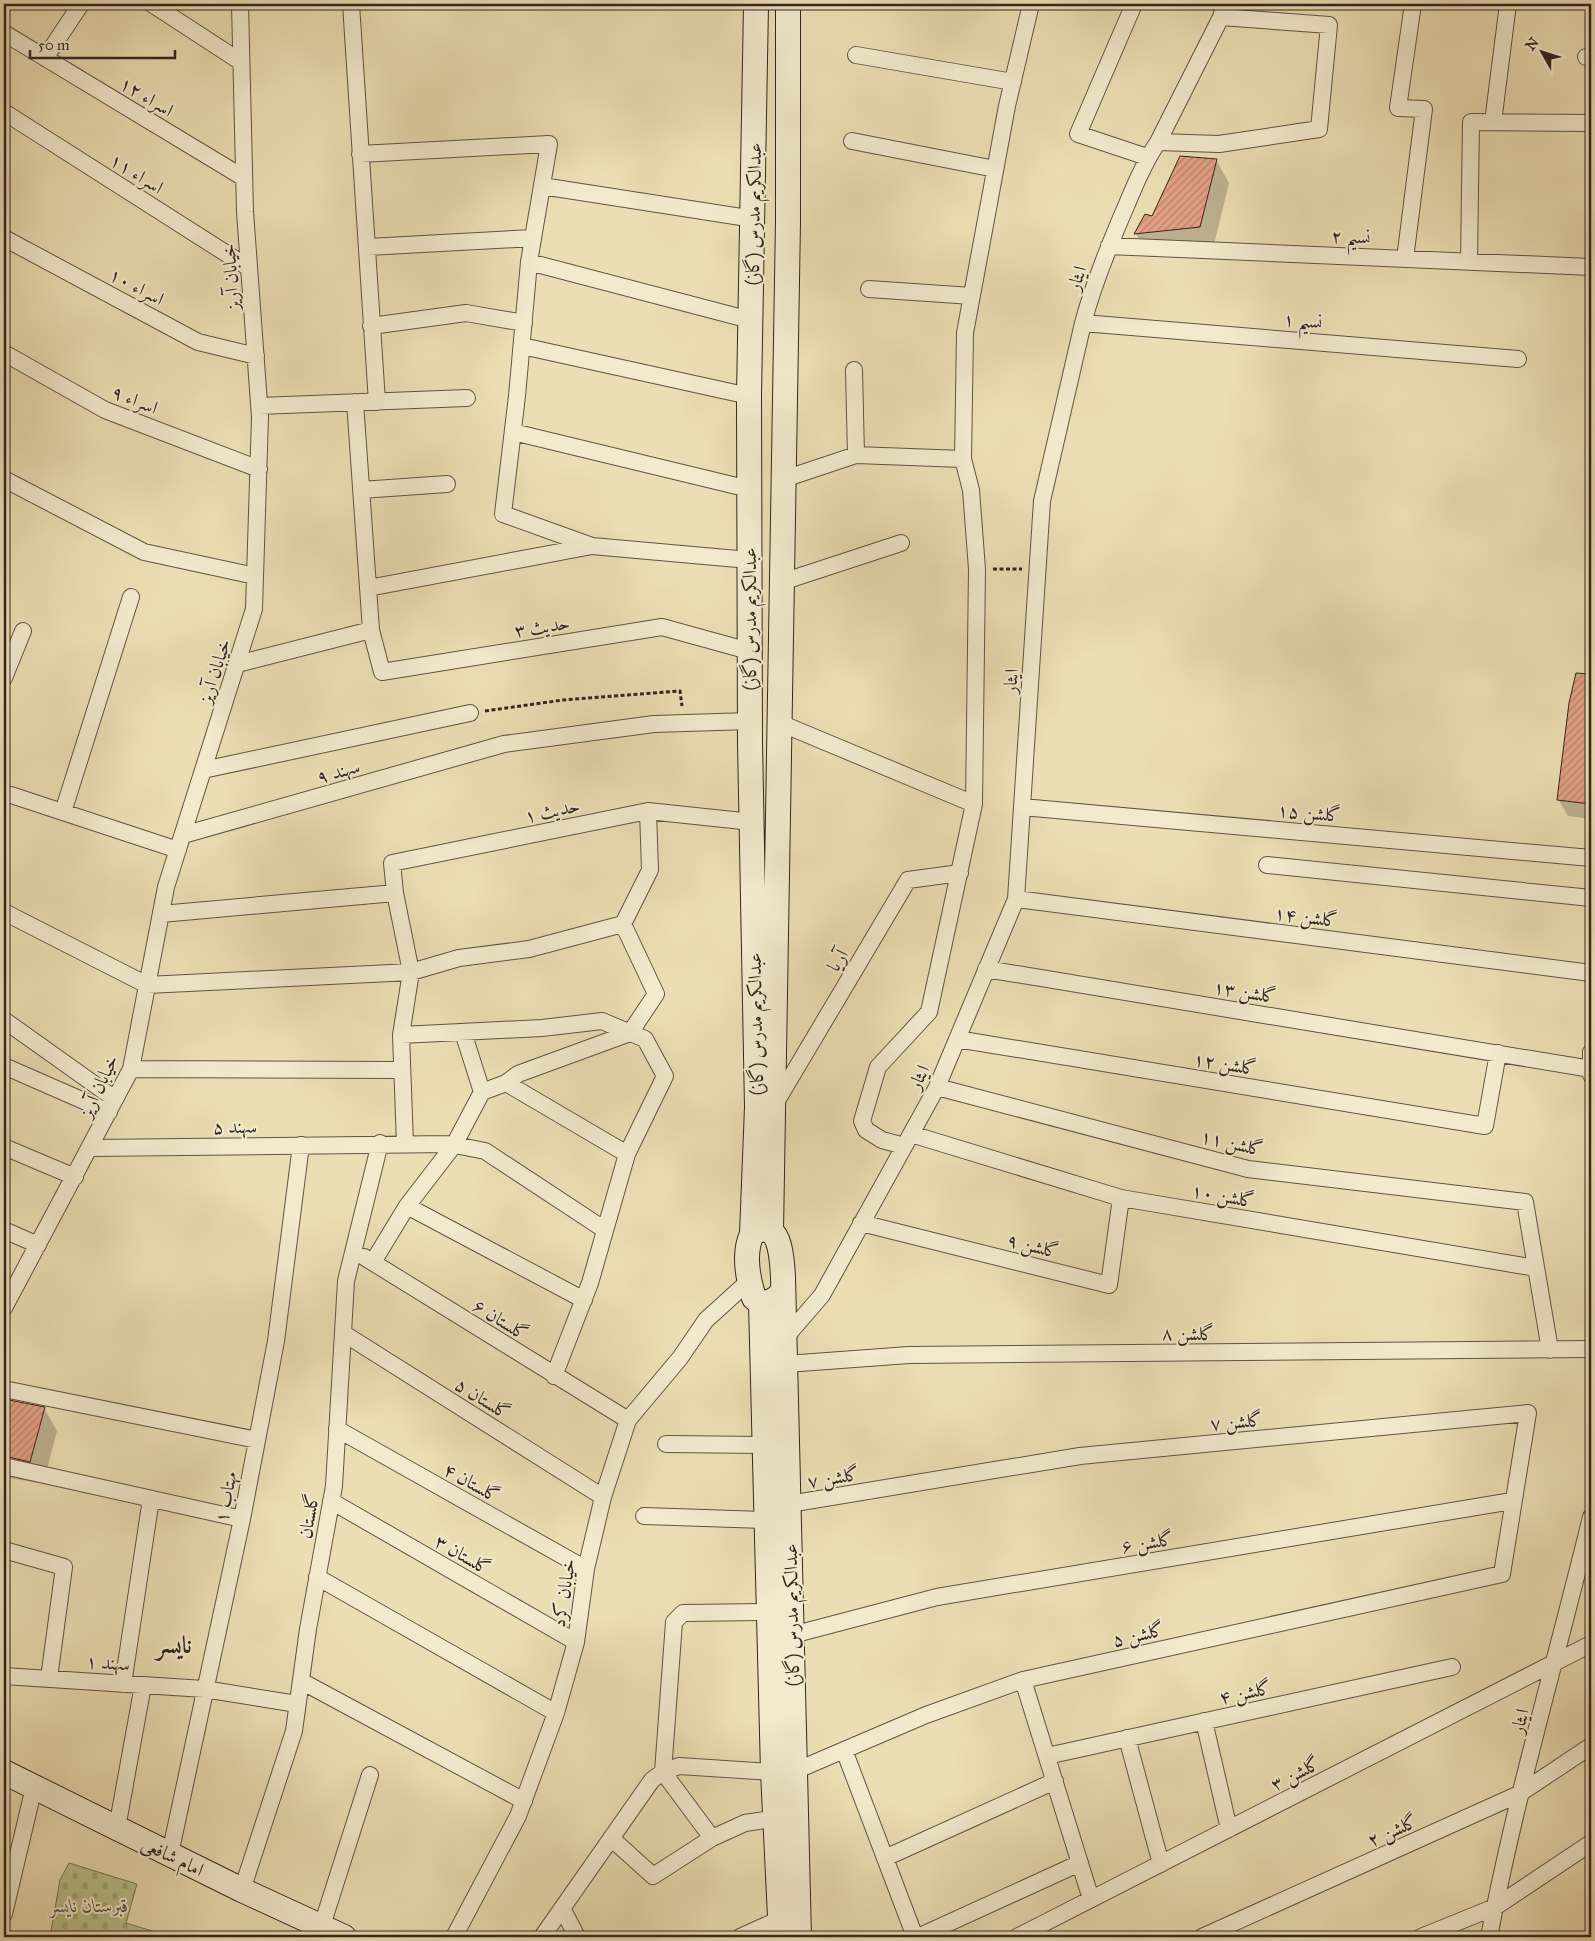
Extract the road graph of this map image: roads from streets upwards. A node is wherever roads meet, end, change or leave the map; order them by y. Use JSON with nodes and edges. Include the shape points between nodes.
{"nodes":[{"id":1,"x":81,"y":4,"type":"edge"},
{"id":2,"x":152,"y":4,"type":"edge"},
{"id":3,"x":240,"y":4,"type":"edge"},
{"id":4,"x":351,"y":4,"type":"edge"},
{"id":5,"x":756,"y":4,"type":"edge"},
{"id":6,"x":788,"y":4,"type":"edge"},
{"id":7,"x":1031,"y":4,"type":"edge"},
{"id":8,"x":1134,"y":4,"type":"edge"},
{"id":9,"x":1413,"y":4,"type":"edge"},
{"id":10,"x":1508,"y":4,"type":"edge"},
{"id":11,"x":1223,"y":10,"type":"edge"},
{"id":12,"x":4,"y":33,"type":"edge"},
{"id":13,"x":856,"y":55,"type":"dead end"},
{"id":14,"x":45,"y":58,"type":"junction"},
{"id":15,"x":241,"y":62,"type":"junction"},
{"id":16,"x":1013,"y":82,"type":"junction"},
{"id":17,"x":4,"y":112,"type":"edge"},
{"id":18,"x":1494,"y":122,"type":"junction"},
{"id":19,"x":1591,"y":123,"type":"edge"},
{"id":20,"x":852,"y":140,"type":"dead end"},
{"id":21,"x":1158,"y":142,"type":"junction"},
{"id":22,"x":360,"y":154,"type":"junction"},
{"id":23,"x":1148,"y":157,"type":"junction"},
{"id":24,"x":995,"y":169,"type":"junction"},
{"id":25,"x":244,"y":178,"type":"junction"},
{"id":26,"x":542,"y":186,"type":"junction"},
{"id":27,"x":754,"y":218,"type":"junction"},
{"id":28,"x":4,"y":238,"type":"edge"},
{"id":29,"x":533,"y":238,"type":"junction"},
{"id":30,"x":1109,"y":246,"type":"junction"},
{"id":31,"x":368,"y":247,"type":"junction"},
{"id":32,"x":1405,"y":258,"type":"junction"},
{"id":33,"x":1469,"y":261,"type":"junction"},
{"id":34,"x":529,"y":262,"type":"junction"},
{"id":35,"x":1591,"y":267,"type":"edge"},
{"id":36,"x":249,"y":268,"type":"junction"},
{"id":37,"x":869,"y":289,"type":"dead end"},
{"id":38,"x":972,"y":296,"type":"junction"},
{"id":39,"x":750,"y":320,"type":"junction"},
{"id":40,"x":524,"y":323,"type":"junction"},
{"id":41,"x":1083,"y":323,"type":"junction"},
{"id":42,"x":371,"y":326,"type":"junction"},
{"id":43,"x":522,"y":346,"type":"junction"},
{"id":44,"x":4,"y":353,"type":"edge"},
{"id":45,"x":256,"y":356,"type":"junction"},
{"id":46,"x":1518,"y":359,"type":"dead end"},
{"id":47,"x":854,"y":370,"type":"dead end"},
{"id":48,"x":749,"y":396,"type":"junction"},
{"id":49,"x":467,"y":398,"type":"dead end"},
{"id":50,"x":355,"y":402,"type":"junction"},
{"id":51,"x":377,"y":402,"type":"junction"},
{"id":52,"x":260,"y":406,"type":"junction"},
{"id":53,"x":513,"y":432,"type":"junction"},
{"id":54,"x":856,"y":455,"type":"junction"},
{"id":55,"x":963,"y":459,"type":"junction"},
{"id":56,"x":259,"y":469,"type":"junction"},
{"id":57,"x":4,"y":479,"type":"edge"},
{"id":58,"x":784,"y":479,"type":"junction"},
{"id":59,"x":447,"y":484,"type":"dead end"},
{"id":60,"x":749,"y":489,"type":"junction"},
{"id":61,"x":361,"y":490,"type":"junction"},
{"id":62,"x":901,"y":543,"type":"dead end"},
{"id":63,"x":592,"y":546,"type":"junction"},
{"id":64,"x":749,"y":560,"type":"junction"},
{"id":65,"x":255,"y":576,"type":"junction"},
{"id":66,"x":782,"y":582,"type":"junction"},
{"id":67,"x":368,"y":588,"type":"junction"},
{"id":68,"x":131,"y":597,"type":"dead end"},
{"id":69,"x":371,"y":630,"type":"junction"},
{"id":70,"x":23,"y":631,"type":"dead end"},
{"id":71,"x":749,"y":651,"type":"junction"},
{"id":72,"x":237,"y":664,"type":"junction"},
{"id":73,"x":4,"y":678,"type":"edge"},
{"id":74,"x":470,"y":713,"type":"road end"},
{"id":75,"x":750,"y":721,"type":"junction"},
{"id":76,"x":780,"y":723,"type":"junction"},
{"id":77,"x":203,"y":770,"type":"junction"},
{"id":78,"x":11,"y":794,"type":"dead end"},
{"id":79,"x":974,"y":804,"type":"junction"},
{"id":80,"x":1022,"y":806,"type":"junction"},
{"id":81,"x":648,"y":811,"type":"junction"},
{"id":82,"x":63,"y":812,"type":"junction"},
{"id":83,"x":752,"y":822,"type":"junction"},
{"id":84,"x":180,"y":843,"type":"junction"},
{"id":85,"x":1591,"y":858,"type":"edge"},
{"id":86,"x":1267,"y":865,"type":"dead end"},
{"id":87,"x":960,"y":872,"type":"junction"},
{"id":88,"x":395,"y":893,"type":"junction"},
{"id":89,"x":1591,"y":898,"type":"edge"},
{"id":90,"x":1016,"y":899,"type":"junction"},
{"id":91,"x":4,"y":912,"type":"edge"},
{"id":92,"x":161,"y":914,"type":"junction"},
{"id":93,"x":623,"y":924,"type":"junction"},
{"id":94,"x":986,"y":968,"type":"junction"},
{"id":95,"x":411,"y":972,"type":"junction"},
{"id":96,"x":1591,"y":973,"type":"edge"},
{"id":97,"x":147,"y":985,"type":"junction"},
{"id":98,"x":4,"y":1020,"type":"edge"},
{"id":99,"x":463,"y":1032,"type":"junction"},
{"id":100,"x":630,"y":1033,"type":"junction"},
{"id":101,"x":401,"y":1035,"type":"junction"},
{"id":102,"x":957,"y":1039,"type":"junction"},
{"id":103,"x":1591,"y":1052,"type":"edge"},
{"id":104,"x":1498,"y":1053,"type":"junction"},
{"id":105,"x":4,"y":1066,"type":"edge"},
{"id":106,"x":131,"y":1069,"type":"junction"},
{"id":107,"x":402,"y":1070,"type":"junction"},
{"id":108,"x":1591,"y":1071,"type":"edge"},
{"id":109,"x":506,"y":1083,"type":"junction"},
{"id":110,"x":937,"y":1087,"type":"junction"},
{"id":111,"x":482,"y":1092,"type":"junction"},
{"id":112,"x":112,"y":1105,"type":"junction"},
{"id":113,"x":774,"y":1105,"type":"junction"},
{"id":114,"x":907,"y":1140,"type":"junction"},
{"id":115,"x":380,"y":1143,"type":"junction"},
{"id":116,"x":301,"y":1144,"type":"junction"},
{"id":117,"x":405,"y":1144,"type":"junction"},
{"id":118,"x":454,"y":1145,"type":"junction"},
{"id":119,"x":4,"y":1147,"type":"edge"},
{"id":120,"x":90,"y":1148,"type":"junction"},
{"id":121,"x":628,"y":1154,"type":"junction"},
{"id":122,"x":75,"y":1177,"type":"junction"},
{"id":123,"x":1122,"y":1198,"type":"junction"},
{"id":124,"x":406,"y":1206,"type":"junction"},
{"id":125,"x":861,"y":1223,"type":"junction"},
{"id":126,"x":4,"y":1230,"type":"edge"},
{"id":127,"x":605,"y":1230,"type":"junction"},
{"id":128,"x":762,"y":1233,"type":"junction"},
{"id":129,"x":38,"y":1245,"type":"junction"},
{"id":130,"x":353,"y":1250,"type":"junction"},
{"id":131,"x":373,"y":1262,"type":"junction"},
{"id":132,"x":1536,"y":1268,"type":"junction"},
{"id":133,"x":750,"y":1281,"type":"junction"},
{"id":134,"x":782,"y":1292,"type":"junction"},
{"id":135,"x":584,"y":1300,"type":"junction"},
{"id":136,"x":761,"y":1303,"type":"junction"},
{"id":137,"x":4,"y":1308,"type":"edge"},
{"id":138,"x":343,"y":1333,"type":"junction"},
{"id":139,"x":785,"y":1338,"type":"junction"},
{"id":140,"x":1550,"y":1350,"type":"junction"},
{"id":141,"x":1591,"y":1350,"type":"edge"},
{"id":142,"x":786,"y":1364,"type":"junction"},
{"id":143,"x":554,"y":1376,"type":"junction"},
{"id":144,"x":4,"y":1390,"type":"edge"},
{"id":145,"x":628,"y":1420,"type":"junction"},
{"id":146,"x":337,"y":1429,"type":"junction"},
{"id":147,"x":257,"y":1440,"type":"junction"},
{"id":148,"x":666,"y":1444,"type":"dead end"},
{"id":149,"x":765,"y":1445,"type":"junction"},
{"id":150,"x":4,"y":1466,"type":"edge"},
{"id":151,"x":602,"y":1497,"type":"junction"},
{"id":152,"x":151,"y":1499,"type":"junction"},
{"id":153,"x":331,"y":1501,"type":"junction"},
{"id":154,"x":1512,"y":1501,"type":"junction"},
{"id":155,"x":789,"y":1504,"type":"junction"},
{"id":156,"x":644,"y":1516,"type":"dead end"},
{"id":157,"x":1591,"y":1516,"type":"edge"},
{"id":158,"x":242,"y":1519,"type":"junction"},
{"id":159,"x":766,"y":1520,"type":"junction"},
{"id":160,"x":4,"y":1550,"type":"edge"},
{"id":161,"x":586,"y":1569,"type":"junction"},
{"id":162,"x":1502,"y":1574,"type":"joint"},
{"id":163,"x":317,"y":1577,"type":"junction"},
{"id":164,"x":769,"y":1612,"type":"junction"},
{"id":165,"x":792,"y":1635,"type":"junction"},
{"id":166,"x":576,"y":1642,"type":"junction"},
{"id":167,"x":1591,"y":1644,"type":"edge"},
{"id":168,"x":1556,"y":1662,"type":"junction"},
{"id":169,"x":1452,"y":1667,"type":"dead end"},
{"id":170,"x":4,"y":1676,"type":"edge"},
{"id":171,"x":49,"y":1678,"type":"junction"},
{"id":172,"x":1022,"y":1680,"type":"junction"},
{"id":173,"x":301,"y":1681,"type":"junction"},
{"id":174,"x":123,"y":1684,"type":"junction"},
{"id":175,"x":143,"y":1685,"type":"junction"},
{"id":176,"x":204,"y":1689,"type":"junction"},
{"id":177,"x":297,"y":1704,"type":"junction"},
{"id":178,"x":556,"y":1714,"type":"junction"},
{"id":179,"x":1204,"y":1722,"type":"junction"},
{"id":180,"x":1127,"y":1738,"type":"junction"},
{"id":181,"x":1591,"y":1746,"type":"edge"},
{"id":182,"x":844,"y":1750,"type":"junction"},
{"id":183,"x":1047,"y":1756,"type":"junction"},
{"id":184,"x":4,"y":1772,"type":"edge"},
{"id":185,"x":663,"y":1772,"type":"junction"},
{"id":186,"x":784,"y":1772,"type":"junction"},
{"id":187,"x":370,"y":1775,"type":"dead end"},
{"id":188,"x":1055,"y":1781,"type":"junction"},
{"id":189,"x":34,"y":1787,"type":"junction"},
{"id":190,"x":1519,"y":1794,"type":"junction"},
{"id":191,"x":524,"y":1801,"type":"junction"},
{"id":192,"x":777,"y":1818,"type":"junction"},
{"id":193,"x":117,"y":1828,"type":"junction"},
{"id":194,"x":1228,"y":1829,"type":"junction"},
{"id":195,"x":611,"y":1838,"type":"junction"},
{"id":196,"x":712,"y":1838,"type":"junction"},
{"id":197,"x":1591,"y":1843,"type":"edge"},
{"id":198,"x":170,"y":1854,"type":"junction"},
{"id":199,"x":885,"y":1858,"type":"junction"},
{"id":200,"x":1080,"y":1863,"type":"junction"},
{"id":201,"x":1161,"y":1864,"type":"junction"},
{"id":202,"x":242,"y":1890,"type":"junction"},
{"id":203,"x":1091,"y":1899,"type":"junction"},
{"id":204,"x":1495,"y":1907,"type":"junction"},
{"id":205,"x":562,"y":1908,"type":"junction"},
{"id":206,"x":4,"y":1914,"type":"edge"},
{"id":207,"x":781,"y":1928,"type":"edge"},
{"id":208,"x":320,"y":1932,"type":"edge"},
{"id":209,"x":344,"y":1937,"type":"edge"},
{"id":210,"x":454,"y":1937,"type":"edge"},
{"id":211,"x":542,"y":1937,"type":"edge"},
{"id":212,"x":578,"y":1937,"type":"edge"},
{"id":213,"x":740,"y":1937,"type":"edge"},
{"id":214,"x":799,"y":1937,"type":"edge"},
{"id":215,"x":916,"y":1937,"type":"edge"},
{"id":216,"x":1017,"y":1937,"type":"edge"},
{"id":217,"x":1202,"y":1937,"type":"edge"},
{"id":218,"x":1421,"y":1937,"type":"edge"},
{"id":219,"x":1489,"y":1937,"type":"edge"}],
"edges":[{"from":1,"to":14,"type":"street"},
{"from":2,"to":15,"type":"street"},
{"from":3,"to":15,"type":"street","name":"خیابان آریز"},
{"from":4,"to":22,"type":"street"},
{"from":5,"to":27,"type":"street","name":"عبدالکریم مدرس (گاز)"},
{"from":6,"to":58,"type":"street","name":"عبدالکریم مدرس (گاز)"},
{"from":7,"to":16,"type":"street","name":"گلشن ۱۰"},
{"from":8,"to":23,"type":"street","via":[[1078,134]]},
{"from":9,"to":32,"type":"street","via":[[1398,108],[1424,109]]},
{"from":10,"to":18,"type":"street"},
{"from":11,"to":21,"type":"street","name":"ایثار"},
{"from":11,"to":21,"type":"street","via":[[1329,25],[1319,129],[1219,144]]},
{"from":12,"to":14,"type":"street","name":"اسراء ۱۲"},
{"from":13,"to":16,"type":"street"},
{"from":14,"to":25,"type":"street","name":"اسراء ۱۲"},
{"from":15,"to":25,"type":"street","name":"خیابان آریز"},
{"from":16,"to":24,"type":"street","name":"گلشن ۱۰"},
{"from":17,"to":36,"type":"street","name":"اسراء ۱۱"},
{"from":18,"to":19,"type":"street"},
{"from":18,"to":33,"type":"street","via":[[1471,122]]},
{"from":20,"to":24,"type":"street"},
{"from":21,"to":23,"type":"street","name":"ایثار"},
{"from":22,"to":26,"type":"street","via":[[550,144]]},
{"from":22,"to":31,"type":"street"},
{"from":23,"to":30,"type":"street","name":"ایثار"},
{"from":24,"to":38,"type":"street","name":"گلشن ۱۰"},
{"from":25,"to":36,"type":"street","name":"خیابان آریز"},
{"from":26,"to":27,"type":"street"},
{"from":26,"to":29,"type":"street"},
{"from":27,"to":39,"type":"street","name":"عبدالکریم مدرس (گاز)"},
{"from":28,"to":45,"type":"street","name":"اسراء ۱۰","via":[[198,342]]},
{"from":29,"to":31,"type":"street"},
{"from":29,"to":34,"type":"street"},
{"from":30,"to":32,"type":"street","name":"نسیم ۲"},
{"from":30,"to":41,"type":"street","name":"ایثار"},
{"from":31,"to":42,"type":"street"},
{"from":32,"to":33,"type":"street","name":"نسیم ۲"},
{"from":33,"to":35,"type":"street","name":"نسیم ۲"},
{"from":34,"to":39,"type":"street"},
{"from":34,"to":40,"type":"street"},
{"from":36,"to":45,"type":"street","name":"خیابان آریز"},
{"from":37,"to":38,"type":"street"},
{"from":38,"to":55,"type":"street","name":"گلشن ۱۰","via":[[965,333]]},
{"from":39,"to":48,"type":"street","name":"عبدالکریم مدرس (گاز)"},
{"from":40,"to":42,"type":"street","via":[[466,313]]},
{"from":40,"to":43,"type":"street"},
{"from":41,"to":46,"type":"street","name":"نسیم ۱"},
{"from":41,"to":80,"type":"street","name":"ایثار","via":[[1042,501]]},
{"from":42,"to":51,"type":"street"},
{"from":43,"to":48,"type":"street"},
{"from":43,"to":53,"type":"street"},
{"from":44,"to":56,"type":"street","name":"اسراء ۹","via":[[105,410]]},
{"from":45,"to":52,"type":"street","name":"خیابان آریز"},
{"from":47,"to":54,"type":"street"},
{"from":48,"to":60,"type":"street","name":"عبدالکریم مدرس (گاز)"},
{"from":49,"to":51,"type":"street"},
{"from":50,"to":51,"type":"street"},
{"from":50,"to":52,"type":"street"},
{"from":50,"to":61,"type":"street"},
{"from":52,"to":56,"type":"street","name":"خیابان آریز"},
{"from":53,"to":60,"type":"street"},
{"from":53,"to":63,"type":"street","via":[[503,514]]},
{"from":54,"to":55,"type":"street"},
{"from":54,"to":58,"type":"street"},
{"from":55,"to":79,"type":"street","name":"گلشن ۱۰","via":[[971,490],[978,569]]},
{"from":56,"to":65,"type":"street","name":"خیابان آریز"},
{"from":57,"to":65,"type":"street","via":[[144,552]]},
{"from":58,"to":66,"type":"street","name":"عبدالکریم مدرس (گاز)"},
{"from":59,"to":61,"type":"street"},
{"from":60,"to":64,"type":"street","name":"عبدالکریم مدرس (گاز)"},
{"from":61,"to":67,"type":"street"},
{"from":62,"to":66,"type":"street"},
{"from":63,"to":64,"type":"street"},
{"from":63,"to":67,"type":"street"},
{"from":64,"to":71,"type":"street","name":"عبدالکریم مدرس (گاز)"},
{"from":65,"to":72,"type":"street","name":"خیابان آریز","via":[[254,609]]},
{"from":66,"to":76,"type":"street","name":"عبدالکریم مدرس (گاز)"},
{"from":67,"to":69,"type":"street"},
{"from":68,"to":82,"type":"street"},
{"from":69,"to":71,"type":"street","name":"حدیث ۳","via":[[382,672],[662,628]]},
{"from":69,"to":72,"type":"street"},
{"from":70,"to":73,"type":"street"},
{"from":71,"to":75,"type":"street","name":"عبدالکریم مدرس (گاز)"},
{"from":72,"to":77,"type":"street","name":"خیابان آریز"},
{"from":74,"to":77,"type":"street"},
{"from":75,"to":76,"type":"street"},
{"from":75,"to":83,"type":"street","name":"عبدالکریم مدرس (گاز)"},
{"from":75,"to":84,"type":"street","name":"سهند ۹","via":[[654,724],[504,744]]},
{"from":76,"to":79,"type":"street"},
{"from":76,"to":113,"type":"street","name":"عبدالکریم مدرس (گاز)"},
{"from":77,"to":84,"type":"street","name":"خیابان آریز"},
{"from":78,"to":82,"type":"street"},
{"from":79,"to":87,"type":"street","name":"گلشن ۱۰"},
{"from":80,"to":85,"type":"street","name":"گلشن ۱۵"},
{"from":80,"to":90,"type":"street","name":"ایثار"},
{"from":81,"to":83,"type":"street","name":"حدیث ۱"},
{"from":81,"to":88,"type":"street","name":"حدیث ۱","via":[[392,863]]},
{"from":81,"to":93,"type":"street","via":[[650,870]]},
{"from":82,"to":84,"type":"street"},
{"from":83,"to":128,"type":"street","name":"عبدالکریم مدرس (گاز)"},
{"from":84,"to":92,"type":"street","name":"خیابان آریز"},
{"from":86,"to":89,"type":"street"},
{"from":87,"to":113,"type":"street","name":"آریا","via":[[908,880]]},
{"from":87,"to":114,"type":"street","name":"گلشن ۱۰","via":[[929,1012],[878,1067],[862,1121],[866,1130],[882,1140]]},
{"from":88,"to":92,"type":"street"},
{"from":88,"to":95,"type":"street"},
{"from":90,"to":94,"type":"street","name":"ایثار"},
{"from":90,"to":96,"type":"street","name":"گلشن ۱۴"},
{"from":91,"to":97,"type":"street"},
{"from":92,"to":97,"type":"street","name":"خیابان آریز"},
{"from":93,"to":95,"type":"street","via":[[529,949],[459,958]]},
{"from":93,"to":100,"type":"street","via":[[656,994]]},
{"from":94,"to":102,"type":"street","name":"ایثار"},
{"from":94,"to":104,"type":"street","name":"گلشن ۱۳"},
{"from":95,"to":97,"type":"street"},
{"from":95,"to":101,"type":"street"},
{"from":97,"to":106,"type":"street","name":"خیابان آریز"},
{"from":98,"to":112,"type":"street"},
{"from":99,"to":100,"type":"street","via":[[602,1021]]},
{"from":99,"to":101,"type":"street"},
{"from":99,"to":111,"type":"street"},
{"from":100,"to":109,"type":"street","via":[[518,1074]]},
{"from":100,"to":121,"type":"street","via":[[645,1039],[665,1076]]},
{"from":101,"to":107,"type":"street"},
{"from":102,"to":104,"type":"street","name":"گلشن ۱۲","via":[[1485,1126]]},
{"from":102,"to":110,"type":"street","name":"ایثار"},
{"from":103,"to":108,"type":"street"},
{"from":104,"to":108,"type":"street","name":"گلشن ۱۳"},
{"from":105,"to":112,"type":"street"},
{"from":106,"to":107,"type":"street"},
{"from":106,"to":112,"type":"street","name":"خیابان آریز"},
{"from":107,"to":117,"type":"street"},
{"from":109,"to":111,"type":"street"},
{"from":109,"to":121,"type":"street"},
{"from":110,"to":114,"type":"street","name":"ایثار"},
{"from":110,"to":132,"type":"street","name":"گلشن ۱۱","via":[[1248,1169],[1525,1202]]},
{"from":111,"to":118,"type":"street"},
{"from":112,"to":120,"type":"street","name":"خیابان آریز"},
{"from":113,"to":128,"type":"street","name":"عبدالکریم مدرس (گاز)"},
{"from":114,"to":123,"type":"street","name":"گلشن ۱۰"},
{"from":114,"to":125,"type":"street","name":"ایثار"},
{"from":115,"to":116,"type":"street","name":"سهند ۵"},
{"from":115,"to":117,"type":"street","name":"سهند ۵"},
{"from":115,"to":130,"type":"street","name":"گلستان"},
{"from":116,"to":120,"type":"street","name":"سهند ۵"},
{"from":116,"to":147,"type":"street","name":"مهتاب ۱","via":[[276,1341]]},
{"from":117,"to":118,"type":"street","name":"سهند ۵"},
{"from":118,"to":124,"type":"street"},
{"from":118,"to":127,"type":"street","name":"سهند ۵","via":[[485,1151]]},
{"from":119,"to":122,"type":"street"},
{"from":120,"to":122,"type":"street","name":"خیابان آریز"},
{"from":121,"to":127,"type":"street"},
{"from":122,"to":129,"type":"street","name":"خیابان آریز"},
{"from":123,"to":125,"type":"street","name":"گلشن ۹","via":[[1109,1285]]},
{"from":123,"to":132,"type":"street","name":"گلشن ۱۰"},
{"from":124,"to":131,"type":"street"},
{"from":124,"to":135,"type":"street"},
{"from":125,"to":139,"type":"street","name":"ایثار","via":[[822,1295]]},
{"from":126,"to":129,"type":"street"},
{"from":127,"to":135,"type":"street"},
{"from":128,"to":133,"type":"street","via":[[747,1252]]},
{"from":128,"to":134,"type":"street","name":"عبدالکریم مدرس (گاز)","via":[[781,1251]]},
{"from":129,"to":137,"type":"street","name":"خیابان آریز"},
{"from":130,"to":131,"type":"street","name":"گلستان ۶"},
{"from":130,"to":138,"type":"street","name":"گلستان","via":[[346,1281]]},
{"from":131,"to":143,"type":"street","name":"گلستان ۶"},
{"from":132,"to":140,"type":"street"},
{"from":133,"to":136,"type":"street","via":[[754,1298]]},
{"from":133,"to":145,"type":"street","name":"خیابان کرد","via":[[706,1320],[680,1358]]},
{"from":134,"to":136,"type":"street","via":[[777,1299]]},
{"from":134,"to":139,"type":"street","name":"عبدالکریم مدرس (گاز)"},
{"from":135,"to":143,"type":"street"},
{"from":136,"to":149,"type":"street","name":"عبدالکریم مدرس (گاز)"},
{"from":138,"to":146,"type":"street","name":"گلستان"},
{"from":138,"to":151,"type":"street","name":"گلستان ۵"},
{"from":139,"to":142,"type":"street","name":"عبدالکریم مدرس (گاز)"},
{"from":140,"to":141,"type":"street","name":"گلشن ۸"},
{"from":140,"to":142,"type":"street","name":"گلشن ۸","via":[[909,1355]]},
{"from":142,"to":155,"type":"street","name":"عبدالکریم مدرس (گاز)"},
{"from":143,"to":145,"type":"street","name":"گلستان ۶"},
{"from":144,"to":147,"type":"street"},
{"from":145,"to":151,"type":"street","name":"خیابان کرد"},
{"from":146,"to":153,"type":"street","name":"گلستان"},
{"from":146,"to":161,"type":"street","name":"گلستان ۴"},
{"from":147,"to":158,"type":"street","name":"مهتاب ۱"},
{"from":148,"to":149,"type":"street"},
{"from":149,"to":159,"type":"street","name":"عبدالکریم مدرس (گاز)"},
{"from":150,"to":152,"type":"street"},
{"from":151,"to":161,"type":"street","name":"خیابان کرد"},
{"from":152,"to":158,"type":"street"},
{"from":152,"to":174,"type":"street"},
{"from":153,"to":163,"type":"street","name":"گلستان"},
{"from":153,"to":166,"type":"street","name":"گلستان ۳"},
{"from":154,"to":155,"type":"street","name":"گلشن ۷","via":[[1528,1414],[1080,1456]]},
{"from":154,"to":162,"type":"street","name":"گلشن ۷"},
{"from":154,"to":165,"type":"street","name":"گلشن ۶","via":[[936,1597]]},
{"from":155,"to":165,"type":"street","name":"عبدالکریم مدرس (گاز)"},
{"from":156,"to":159,"type":"street"},
{"from":157,"to":168,"type":"street","name":"ایثار"},
{"from":158,"to":176,"type":"street","name":"مهتاب ۱"},
{"from":159,"to":164,"type":"street","name":"عبدالکریم مدرس (گاز)"},
{"from":160,"to":171,"type":"street","via":[[64,1567]]},
{"from":161,"to":166,"type":"street","name":"خیابان کرد"},
{"from":162,"to":172,"type":"street","name":"گلشن ۵"},
{"from":163,"to":173,"type":"street","name":"گلستان"},
{"from":163,"to":178,"type":"street"},
{"from":164,"to":185,"type":"street","via":[[683,1614],[674,1622]]},
{"from":164,"to":186,"type":"street","name":"عبدالکریم مدرس (گاز)"},
{"from":165,"to":186,"type":"street","name":"عبدالکریم مدرس (گاز)"},
{"from":166,"to":178,"type":"street","name":"خیابان کرد"},
{"from":167,"to":168,"type":"street","name":"گلشن ۳"},
{"from":168,"to":190,"type":"street","name":"ایثار"},
{"from":168,"to":194,"type":"street","name":"گلشن ۳"},
{"from":169,"to":179,"type":"street","name":"گلشن ۴"},
{"from":170,"to":171,"type":"street","name":"سهند ۱"},
{"from":171,"to":174,"type":"street","name":"سهند ۱"},
{"from":172,"to":182,"type":"street","name":"گلشن ۵","via":[[926,1715]]},
{"from":172,"to":183,"type":"street"},
{"from":173,"to":177,"type":"street","name":"گلستان"},
{"from":173,"to":191,"type":"street"},
{"from":174,"to":175,"type":"street","name":"سهند ۱"},
{"from":175,"to":176,"type":"street","name":"سهند ۱"},
{"from":175,"to":193,"type":"street"},
{"from":176,"to":177,"type":"street","name":"سهند ۱"},
{"from":176,"to":198,"type":"street","name":"مهتاب ۱"},
{"from":177,"to":202,"type":"street","name":"گلستان","via":[[294,1731]]},
{"from":178,"to":191,"type":"street","name":"خیابان کرد"},
{"from":179,"to":180,"type":"street","name":"گلشن ۴"},
{"from":179,"to":194,"type":"street"},
{"from":180,"to":183,"type":"street","name":"گلشن ۴"},
{"from":180,"to":201,"type":"street"},
{"from":181,"to":190,"type":"street","name":"گلشن ۲"},
{"from":182,"to":186,"type":"street","name":"گلشن ۵"},
{"from":182,"to":199,"type":"street"},
{"from":183,"to":188,"type":"street"},
{"from":184,"to":189,"type":"street","name":"امام شافعی"},
{"from":185,"to":186,"type":"street","via":[[680,1766]]},
{"from":185,"to":195,"type":"street","via":[[652,1780]]},
{"from":185,"to":196,"type":"street"},
{"from":186,"to":192,"type":"street","name":"عبدالکریم مدرس (گاز)"},
{"from":186,"to":214,"type":"street","name":"عبدالکریم مدرس (گاز)"},
{"from":187,"to":208,"type":"street"},
{"from":188,"to":199,"type":"street"},
{"from":188,"to":200,"type":"street"},
{"from":189,"to":193,"type":"street","name":"امام شافعی"},
{"from":189,"to":206,"type":"street"},
{"from":190,"to":204,"type":"street","name":"ایثار"},
{"from":190,"to":217,"type":"street","name":"گلشن ۲"},
{"from":191,"to":210,"type":"street","name":"خیابان کرد"},
{"from":192,"to":196,"type":"street","via":[[745,1823]]},
{"from":192,"to":207,"type":"street","name":"عبدالکریم مدرس (گاز)"},
{"from":193,"to":198,"type":"street","name":"امام شافعی"},
{"from":194,"to":201,"type":"street","name":"گلشن ۳"},
{"from":195,"to":196,"type":"street","via":[[653,1876]]},
{"from":195,"to":205,"type":"street"},
{"from":197,"to":204,"type":"street"},
{"from":198,"to":202,"type":"street","name":"امام شافعی"},
{"from":199,"to":215,"type":"street"},
{"from":200,"to":203,"type":"street"},
{"from":200,"to":215,"type":"street"},
{"from":201,"to":203,"type":"street","name":"گلشن ۳"},
{"from":202,"to":208,"type":"street","name":"امام شافعی"},
{"from":203,"to":216,"type":"street","name":"گلشن ۳"},
{"from":204,"to":218,"type":"street"},
{"from":204,"to":219,"type":"street","name":"ایثار"},
{"from":205,"to":211,"type":"street"},
{"from":205,"to":212,"type":"street"},
{"from":207,"to":213,"type":"street"},
{"from":208,"to":209,"type":"street","name":"امام شافعی"}]}
